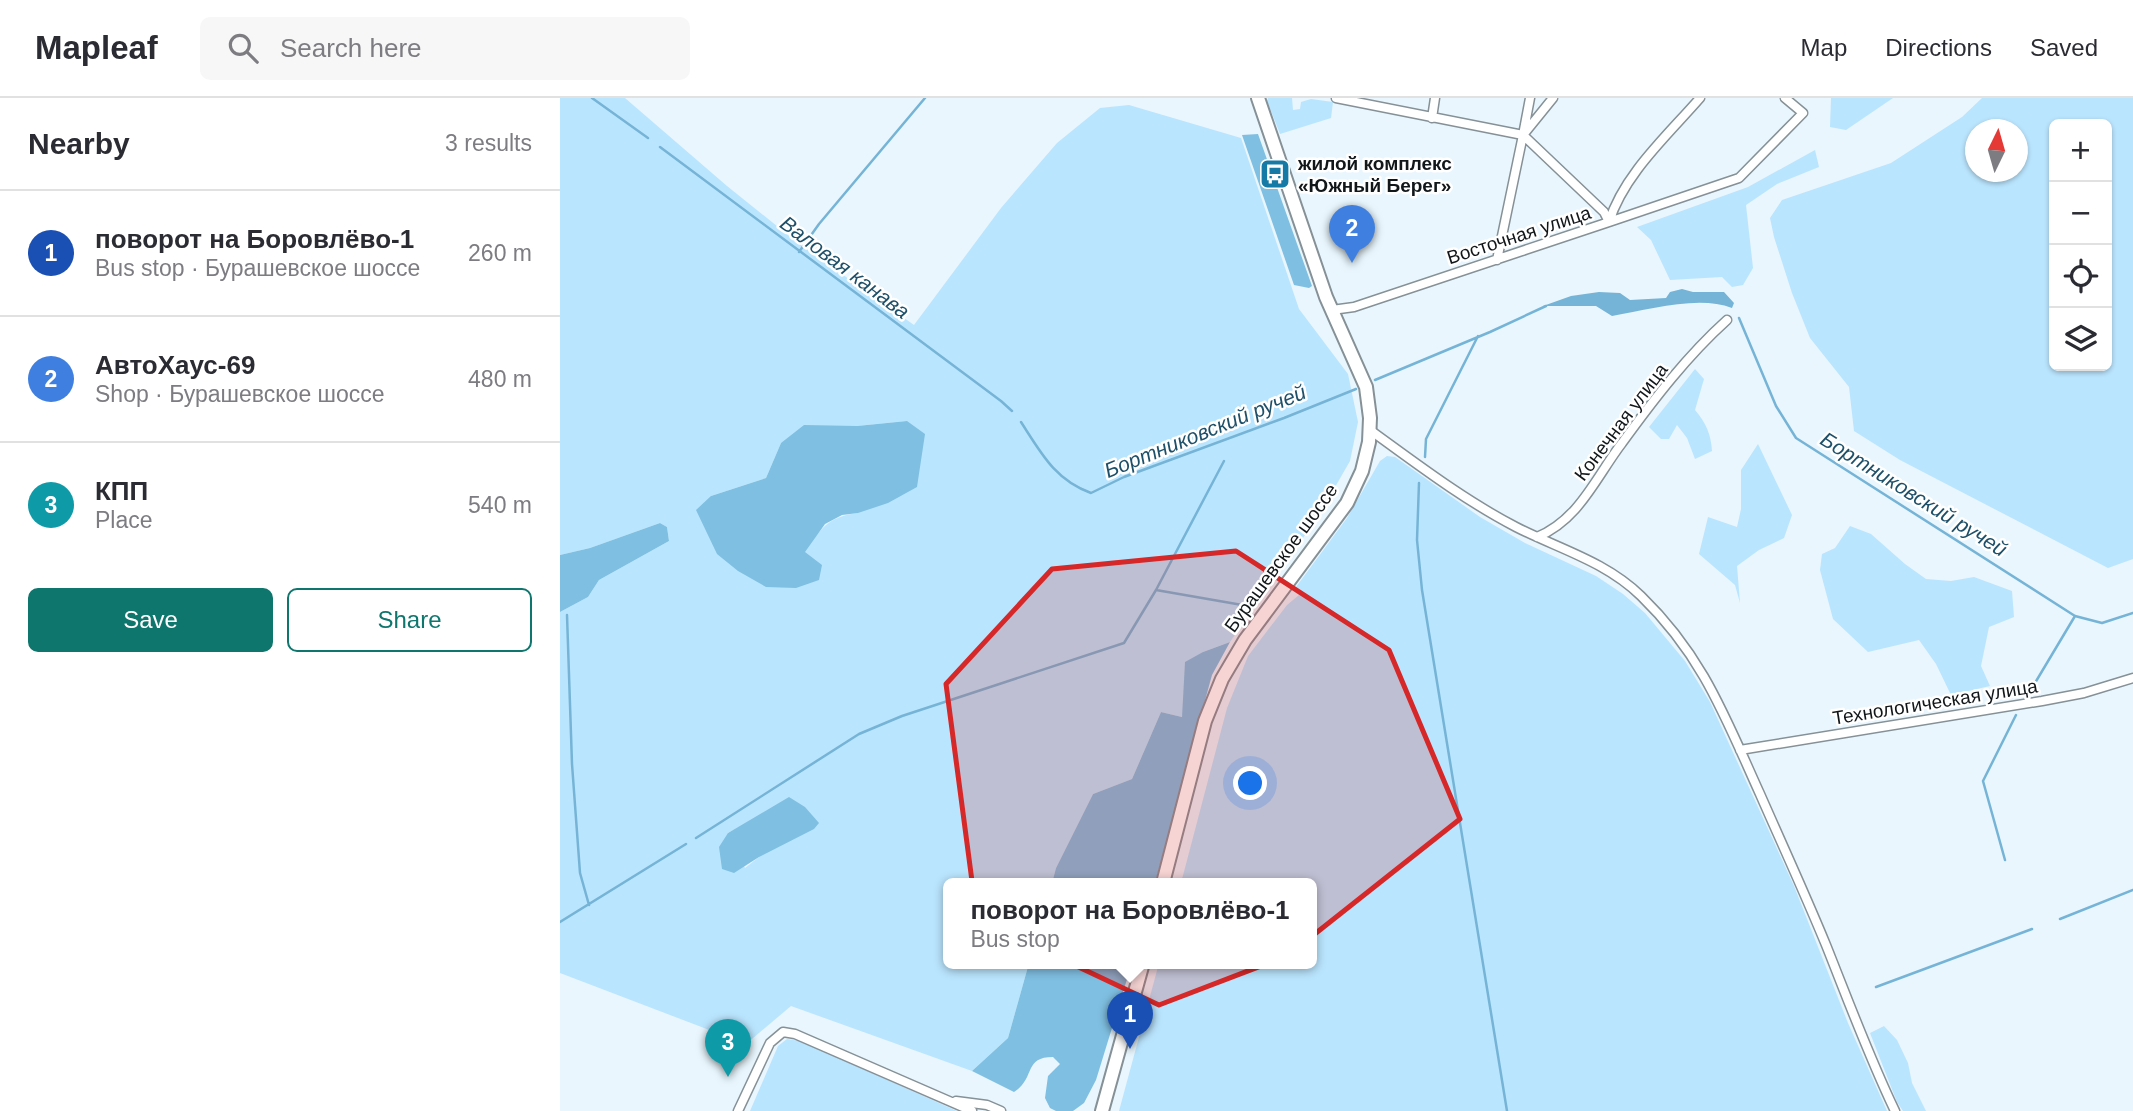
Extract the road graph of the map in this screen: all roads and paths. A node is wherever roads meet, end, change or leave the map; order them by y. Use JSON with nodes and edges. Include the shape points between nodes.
{"nodes":[{"id":1,"x":1258,"y":98,"type":"edge"},
{"id":2,"x":1338,"y":98,"type":"edge"},
{"id":3,"x":1435,"y":98,"type":"edge"},
{"id":4,"x":1530,"y":98,"type":"edge"},
{"id":5,"x":1553,"y":98,"type":"edge"},
{"id":6,"x":1700,"y":98,"type":"edge"},
{"id":7,"x":1785,"y":98,"type":"edge"},
{"id":8,"x":1432,"y":118,"type":"junction"},
{"id":9,"x":1523,"y":135,"type":"junction"},
{"id":10,"x":1609,"y":222,"type":"junction"},
{"id":11,"x":1497,"y":260,"type":"junction"},
{"id":12,"x":1332,"y":310,"type":"junction"},
{"id":13,"x":1727,"y":320,"type":"dead end"},
{"id":14,"x":1370,"y":430,"type":"junction"},
{"id":15,"x":1537,"y":537,"type":"junction"},
{"id":16,"x":2133,"y":678,"type":"edge"},
{"id":17,"x":1740,"y":750,"type":"junction"},
{"id":18,"x":1164,"y":878,"type":"edge"},
{"id":19,"x":1141,"y":969,"type":"edge"},
{"id":20,"x":946,"y":1100,"type":"junction"},
{"id":21,"x":1101,"y":1108,"type":"edge"},
{"id":22,"x":738,"y":1111,"type":"edge"},
{"id":23,"x":972,"y":1111,"type":"edge"},
{"id":24,"x":1001,"y":1111,"type":"edge"},
{"id":25,"x":1895,"y":1111,"type":"edge"}],
"edges":[{"from":1,"to":12,"type":"main road","name":"Бурашевское шоссе"},
{"from":2,"to":8,"type":"street"},
{"from":3,"to":8,"type":"street"},
{"from":4,"to":9,"type":"street"},
{"from":5,"to":9,"type":"street"},
{"from":6,"to":10,"type":"street","name":"Восточная улица","via":[[1627,185]]},
{"from":7,"to":10,"type":"street","via":[[1802,113],[1739,178]]},
{"from":8,"to":9,"type":"street"},
{"from":9,"to":10,"type":"street"},
{"from":9,"to":11,"type":"street"},
{"from":10,"to":11,"type":"street","name":"Восточная улица"},
{"from":11,"to":12,"type":"street","name":"Восточная улица","via":[[1354,307]]},
{"from":12,"to":14,"type":"main road","name":"Бурашевское шоссе","via":[[1366,387]]},
{"from":13,"to":15,"type":"street","name":"Конечная улица","via":[[1669,381],[1579,505],[1555,530]]},
{"from":14,"to":15,"type":"street","via":[[1449,485]]},
{"from":14,"to":18,"type":"main road","name":"Бурашевское шоссе","via":[[1366,459],[1350,498],[1245,639],[1222,678],[1205,721]]},
{"from":15,"to":17,"type":"street","via":[[1604,568],[1660,615],[1699,665]]},
{"from":16,"to":17,"type":"street","name":"Технологическая улица","via":[[2042,701]]},
{"from":17,"to":25,"type":"street"},
{"from":19,"to":21,"type":"main road"},
{"from":20,"to":22,"type":"street","via":[[783,1032],[770,1043]]},
{"from":20,"to":23,"type":"street"},
{"from":20,"to":24,"type":"street"}]}
